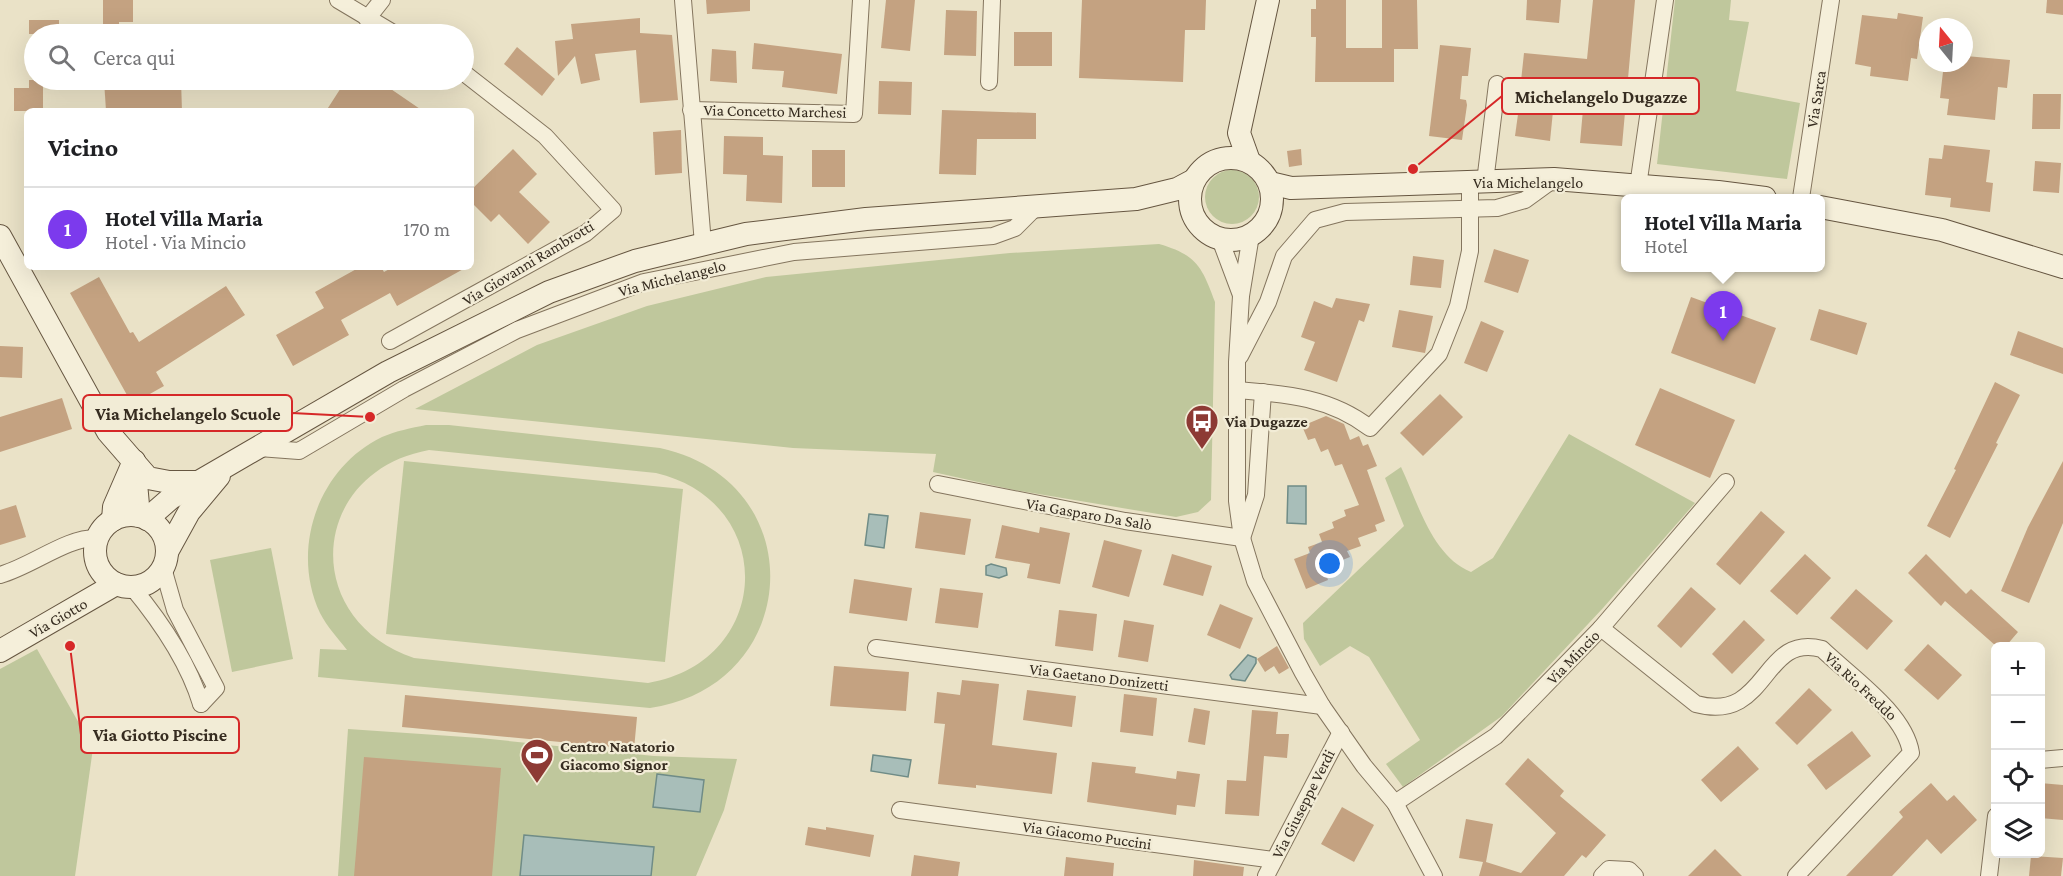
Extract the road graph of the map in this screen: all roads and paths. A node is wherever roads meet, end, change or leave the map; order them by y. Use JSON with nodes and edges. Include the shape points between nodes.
{"nodes":[{"id":1,"x":338,"y":0,"type":"edge"},
{"id":2,"x":382,"y":0,"type":"edge"},
{"id":3,"x":683,"y":0,"type":"edge"},
{"id":4,"x":861,"y":0,"type":"edge"},
{"id":5,"x":992,"y":0,"type":"edge"},
{"id":6,"x":1268,"y":0,"type":"edge"},
{"id":7,"x":1665,"y":0,"type":"edge"},
{"id":8,"x":1831,"y":0,"type":"edge"},
{"id":9,"x":368,"y":19,"type":"junction"},
{"id":10,"x":377,"y":24,"type":"edge"},
{"id":11,"x":474,"y":81,"type":"edge"},
{"id":12,"x":989,"y":82,"type":"dead end"},
{"id":13,"x":1497,"y":84,"type":"dead end"},
{"id":14,"x":1245,"y":100,"type":"junction"},
{"id":15,"x":691,"y":110,"type":"junction"},
{"id":16,"x":1215,"y":161,"type":"junction"},
{"id":17,"x":1249,"y":161,"type":"junction"},
{"id":18,"x":1554,"y":179,"type":"junction"},
{"id":19,"x":1194,"y":180,"type":"junction"},
{"id":20,"x":1477,"y":182,"type":"junction"},
{"id":21,"x":1269,"y":183,"type":"junction"},
{"id":22,"x":1638,"y":186,"type":"junction"},
{"id":23,"x":1326,"y":187,"type":"junction"},
{"id":24,"x":1723,"y":194,"type":"edge"},
{"id":25,"x":1802,"y":194,"type":"edge"},
{"id":26,"x":1136,"y":199,"type":"junction"},
{"id":27,"x":1039,"y":204,"type":"junction"},
{"id":28,"x":1468,"y":208,"type":"junction"},
{"id":29,"x":1825,"y":208,"type":"edge"},
{"id":30,"x":1271,"y":211,"type":"junction"},
{"id":31,"x":1192,"y":213,"type":"junction"},
{"id":32,"x":1251,"y":235,"type":"junction"},
{"id":33,"x":0,"y":236,"type":"edge"},
{"id":34,"x":1220,"y":239,"type":"junction"},
{"id":35,"x":703,"y":244,"type":"junction"},
{"id":36,"x":2063,"y":267,"type":"edge"},
{"id":37,"x":1241,"y":296,"type":"junction"},
{"id":38,"x":390,"y":341,"type":"dead end"},
{"id":39,"x":1237,"y":362,"type":"junction"},
{"id":40,"x":1237,"y":390,"type":"junction"},
{"id":41,"x":1263,"y":392,"type":"junction"},
{"id":42,"x":259,"y":448,"type":"junction"},
{"id":43,"x":134,"y":461,"type":"junction"},
{"id":44,"x":228,"y":465,"type":"junction"},
{"id":45,"x":198,"y":482,"type":"junction"},
{"id":46,"x":1726,"y":482,"type":"dead end"},
{"id":47,"x":938,"y":484,"type":"dead end"},
{"id":48,"x":143,"y":518,"type":"junction"},
{"id":49,"x":113,"y":520,"type":"junction"},
{"id":50,"x":97,"y":538,"type":"junction"},
{"id":51,"x":1242,"y":538,"type":"junction"},
{"id":52,"x":165,"y":560,"type":"junction"},
{"id":53,"x":0,"y":575,"type":"edge"},
{"id":54,"x":124,"y":586,"type":"junction"},
{"id":55,"x":1601,"y":628,"type":"junction"},
{"id":56,"x":876,"y":648,"type":"dead end"},
{"id":57,"x":0,"y":651,"type":"edge"},
{"id":58,"x":1322,"y":706,"type":"junction"},
{"id":59,"x":1341,"y":732,"type":"junction"},
{"id":60,"x":2063,"y":758,"type":"edge"},
{"id":61,"x":2045,"y":760,"type":"edge"},
{"id":62,"x":1395,"y":803,"type":"junction"},
{"id":63,"x":900,"y":810,"type":"dead end"},
{"id":64,"x":1991,"y":856,"type":"edge"},
{"id":65,"x":1274,"y":860,"type":"junction"},
{"id":66,"x":1266,"y":876,"type":"edge"},
{"id":67,"x":1434,"y":876,"type":"edge"},
{"id":68,"x":1602,"y":876,"type":"edge"},
{"id":69,"x":1635,"y":876,"type":"edge"},
{"id":70,"x":1796,"y":876,"type":"edge"},
{"id":71,"x":1989,"y":876,"type":"edge"}],
"edges":[{"from":1,"to":9,"type":"street"},
{"from":2,"to":9,"type":"street"},
{"from":3,"to":15,"type":"street"},
{"from":4,"to":15,"type":"street","name":"Via Concetto Marchesi","via":[[854,114]]},
{"from":5,"to":12,"type":"street"},
{"from":6,"to":14,"type":"street"},
{"from":7,"to":22,"type":"street"},
{"from":8,"to":25,"type":"street","name":"Via Sarca"},
{"from":9,"to":10,"type":"street"},
{"from":11,"to":38,"type":"street","name":"Via Giovanni Rambrotti","via":[[545,136],[613,210],[586,233]]},
{"from":13,"to":20,"type":"street"},
{"from":14,"to":16,"type":"street"},
{"from":14,"to":17,"type":"street","via":[[1239,133]]},
{"from":15,"to":35,"type":"street"},
{"from":16,"to":17,"type":"street"},
{"from":16,"to":19,"type":"street","via":[[1206,165]]},
{"from":17,"to":21,"type":"street","via":[[1265,174]]},
{"from":18,"to":20,"type":"street","name":"Via Michelangelo"},
{"from":18,"to":22,"type":"street","name":"Via Michelangelo"},
{"from":18,"to":28,"type":"street","via":[[1525,200],[1497,208]]},
{"from":19,"to":26,"type":"street","name":"Via Michelangelo","via":[[1177,189]]},
{"from":19,"to":31,"type":"street","via":[[1190,191]]},
{"from":20,"to":23,"type":"street","name":"Via Michelangelo"},
{"from":20,"to":28,"type":"street"},
{"from":21,"to":23,"type":"street","name":"Via Michelangelo","via":[[1291,188]]},
{"from":21,"to":30,"type":"street"},
{"from":22,"to":24,"type":"street","name":"Via Michelangelo"},
{"from":23,"to":30,"type":"street","name":"Via Michelangelo"},
{"from":26,"to":27,"type":"street","name":"Via Michelangelo"},
{"from":26,"to":31,"type":"street","name":"Via Michelangelo"},
{"from":27,"to":35,"type":"street","name":"Via Michelangelo","via":[[866,219],[746,234]]},
{"from":27,"to":42,"type":"street","name":"Via Michelangelo","via":[[1015,228],[993,236],[794,252],[644,282],[517,330],[404,389],[299,451]]},
{"from":28,"to":39,"type":"street","via":[[1345,212],[1315,220],[1284,256],[1268,302]]},
{"from":28,"to":41,"type":"street","via":[[1470,251],[1458,306],[1439,354],[1370,428],[1327,402]]},
{"from":29,"to":36,"type":"street","via":[[1942,230]]},
{"from":30,"to":32,"type":"street"},
{"from":31,"to":34,"type":"street","via":[[1203,229]]},
{"from":32,"to":34,"type":"street"},
{"from":32,"to":37,"type":"street"},
{"from":33,"to":43,"type":"street","via":[[108,432]]},
{"from":34,"to":37,"type":"street"},
{"from":35,"to":42,"type":"street","name":"Via Michelangelo","via":[[635,261],[549,292],[388,372]]},
{"from":37,"to":39,"type":"street"},
{"from":39,"to":40,"type":"street"},
{"from":40,"to":41,"type":"street"},
{"from":40,"to":51,"type":"street","via":[[1237,501]]},
{"from":41,"to":51,"type":"street","via":[[1256,495]]},
{"from":42,"to":44,"type":"street","name":"Via Michelangelo"},
{"from":43,"to":45,"type":"street","via":[[148,478]]},
{"from":43,"to":48,"type":"street"},
{"from":43,"to":49,"type":"street","via":[[114,507]]},
{"from":44,"to":45,"type":"street","name":"Via Michelangelo"},
{"from":44,"to":52,"type":"street","name":"Via Michelangelo","via":[[189,512]]},
{"from":45,"to":48,"type":"street","name":"Via Michelangelo"},
{"from":46,"to":55,"type":"street","name":"Via Mincio"},
{"from":47,"to":51,"type":"street","name":"Via Gasparo Da Salò","via":[[1125,521]]},
{"from":48,"to":49,"type":"street"},
{"from":48,"to":52,"type":"street","via":[[162,533]]},
{"from":49,"to":50,"type":"street"},
{"from":50,"to":53,"type":"street","via":[[80,538],[19,570]]},
{"from":50,"to":54,"type":"street","via":[[95,560],[107,579]]},
{"from":51,"to":58,"type":"street","via":[[1255,581]]},
{"from":52,"to":54,"type":"street","via":[[150,582]]},
{"from":52,"to":54,"type":"street","via":[[175,610],[216,688],[201,704],[159,618]]},
{"from":54,"to":57,"type":"street","name":"Via Giotto"},
{"from":55,"to":62,"type":"street","name":"Via Mincio","via":[[1496,736]]},
{"from":55,"to":70,"type":"street","name":"Via Rio Freddo","via":[[1696,704],[1714,709],[1728,708],[1744,700],[1780,658],[1796,648],[1808,645],[1822,649],[1900,722],[1910,741],[1911,753]]},
{"from":56,"to":58,"type":"street","name":"Via Gaetano Donizetti"},
{"from":58,"to":59,"type":"street"},
{"from":59,"to":62,"type":"street"},
{"from":59,"to":65,"type":"street","name":"Via Giuseppe Verdi"},
{"from":60,"to":61,"type":"street"},
{"from":62,"to":67,"type":"street"},
{"from":63,"to":65,"type":"street","name":"Via Giacomo Puccini"},
{"from":64,"to":71,"type":"street"},
{"from":65,"to":66,"type":"street","name":"Via Giuseppe Verdi"},
{"from":68,"to":69,"type":"street","via":[[1609,869],[1629,870]]}]}
